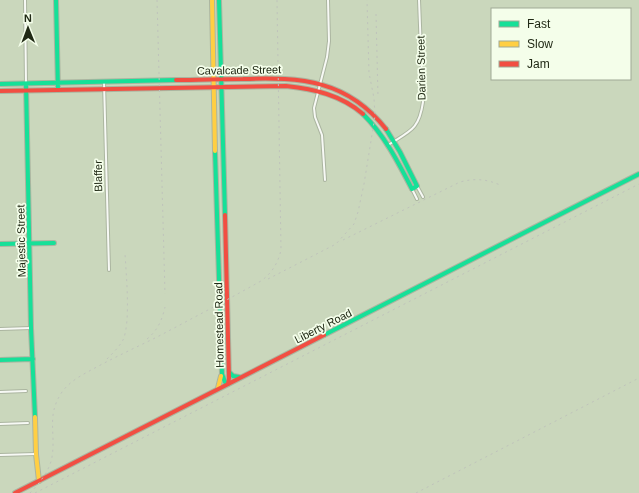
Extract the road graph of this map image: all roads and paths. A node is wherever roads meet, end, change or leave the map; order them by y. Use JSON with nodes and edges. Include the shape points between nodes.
{"nodes":[{"id":1,"x":25,"y":0,"type":"edge"},
{"id":2,"x":56,"y":0,"type":"edge"},
{"id":3,"x":212,"y":0,"type":"edge"},
{"id":4,"x":220,"y":0,"type":"edge"},
{"id":5,"x":328,"y":0,"type":"edge"},
{"id":6,"x":419,"y":0,"type":"edge"},
{"id":7,"x":220,"y":29,"type":"junction"},
{"id":8,"x":213,"y":30,"type":"junction"},
{"id":9,"x":268,"y":78,"type":"junction"},
{"id":10,"x":214,"y":79,"type":"junction"},
{"id":11,"x":221,"y":79,"type":"junction"},
{"id":12,"x":104,"y":82,"type":"junction"},
{"id":13,"x":58,"y":83,"type":"junction"},
{"id":14,"x":320,"y":83,"type":"junction"},
{"id":15,"x":0,"y":84,"type":"edge"},
{"id":16,"x":26,"y":84,"type":"junction"},
{"id":17,"x":268,"y":85,"type":"junction"},
{"id":18,"x":214,"y":86,"type":"junction"},
{"id":19,"x":221,"y":86,"type":"junction"},
{"id":20,"x":105,"y":89,"type":"junction"},
{"id":21,"x":58,"y":90,"type":"junction"},
{"id":22,"x":318,"y":90,"type":"junction"},
{"id":23,"x":0,"y":91,"type":"edge"},
{"id":24,"x":27,"y":91,"type":"junction"},
{"id":25,"x":350,"y":97,"type":"junction"},
{"id":26,"x":346,"y":102,"type":"junction"},
{"id":27,"x":215,"y":137,"type":"junction"},
{"id":28,"x":224,"y":137,"type":"junction"},
{"id":29,"x":394,"y":141,"type":"junction"},
{"id":30,"x":388,"y":145,"type":"junction"},
{"id":31,"x":225,"y":168,"type":"junction"},
{"id":32,"x":216,"y":169,"type":"junction"},
{"id":33,"x":639,"y":174,"type":"edge"},
{"id":34,"x":325,"y":180,"type":"dead end"},
{"id":35,"x":417,"y":186,"type":"junction"},
{"id":36,"x":412,"y":189,"type":"junction"},
{"id":37,"x":423,"y":197,"type":"dead end"},
{"id":38,"x":417,"y":199,"type":"dead end"},
{"id":39,"x":217,"y":225,"type":"junction"},
{"id":40,"x":226,"y":226,"type":"junction"},
{"id":41,"x":54,"y":243,"type":"dead end"},
{"id":42,"x":0,"y":244,"type":"edge"},
{"id":43,"x":30,"y":244,"type":"junction"},
{"id":44,"x":218,"y":268,"type":"junction"},
{"id":45,"x":227,"y":268,"type":"junction"},
{"id":46,"x":109,"y":270,"type":"dead end"},
{"id":47,"x":0,"y":328,"type":"edge"},
{"id":48,"x":32,"y":328,"type":"junction"},
{"id":49,"x":221,"y":340,"type":"junction"},
{"id":50,"x":228,"y":340,"type":"junction"},
{"id":51,"x":33,"y":359,"type":"junction"},
{"id":52,"x":0,"y":360,"type":"edge"},
{"id":53,"x":229,"y":372,"type":"junction"},
{"id":54,"x":222,"y":374,"type":"junction"},
{"id":55,"x":245,"y":375,"type":"junction"},
{"id":56,"x":228,"y":384,"type":"junction"},
{"id":57,"x":216,"y":390,"type":"junction"},
{"id":58,"x":26,"y":391,"type":"dead end"},
{"id":59,"x":0,"y":392,"type":"edge"},
{"id":60,"x":28,"y":423,"type":"dead end"},
{"id":61,"x":0,"y":424,"type":"edge"},
{"id":62,"x":36,"y":454,"type":"junction"},
{"id":63,"x":0,"y":455,"type":"edge"},
{"id":64,"x":39,"y":481,"type":"junction"},
{"id":65,"x":15,"y":493,"type":"edge"}],
"edges":[{"from":1,"to":16,"type":"street","name":"Majestic Street"},
{"from":2,"to":13,"type":"main road"},
{"from":3,"to":8,"type":"main road","name":"Homestead Road"},
{"from":4,"to":7,"type":"main road","name":"Homestead Road"},
{"from":5,"to":14,"type":"street","via":[[327,57]]},
{"from":6,"to":29,"type":"street","name":"Darien Street","via":[[422,112],[413,129]]},
{"from":7,"to":8,"type":"main road"},
{"from":7,"to":11,"type":"main road","name":"Homestead Road"},
{"from":8,"to":10,"type":"main road","name":"Homestead Road"},
{"from":9,"to":11,"type":"main road","name":"Cavalcade Street"},
{"from":9,"to":14,"type":"main road","name":"Cavalcade Street","via":[[293,78]]},
{"from":9,"to":17,"type":"main road"},
{"from":10,"to":11,"type":"main road","name":"Cavalcade Street"},
{"from":10,"to":12,"type":"main road","name":"Cavalcade Street"},
{"from":10,"to":18,"type":"main road","name":"Homestead Road"},
{"from":11,"to":19,"type":"main road","name":"Homestead Road"},
{"from":12,"to":13,"type":"main road","name":"Cavalcade Street"},
{"from":12,"to":20,"type":"street","name":"Blaffer"},
{"from":13,"to":16,"type":"main road","name":"Cavalcade Street"},
{"from":13,"to":21,"type":"main road"},
{"from":14,"to":22,"type":"street"},
{"from":14,"to":25,"type":"main road","name":"Cavalcade Street"},
{"from":15,"to":16,"type":"main road","name":"Cavalcade Street"},
{"from":16,"to":24,"type":"main road","name":"Majestic Street"},
{"from":17,"to":19,"type":"main road","name":"Cavalcade Street"},
{"from":17,"to":22,"type":"main road","name":"Cavalcade Street","via":[[291,85]]},
{"from":18,"to":19,"type":"main road","name":"Cavalcade Street"},
{"from":18,"to":20,"type":"main road","name":"Cavalcade Street"},
{"from":18,"to":27,"type":"main road","name":"Homestead Road"},
{"from":19,"to":28,"type":"main road","name":"Homestead Road"},
{"from":20,"to":21,"type":"main road","name":"Cavalcade Street"},
{"from":20,"to":46,"type":"street","name":"Blaffer"},
{"from":21,"to":24,"type":"main road","name":"Cavalcade Street"},
{"from":22,"to":26,"type":"main road","name":"Cavalcade Street"},
{"from":22,"to":34,"type":"street","via":[[314,108],[322,135]]},
{"from":23,"to":24,"type":"main road","name":"Cavalcade Street"},
{"from":24,"to":43,"type":"main road","name":"Majestic Street"},
{"from":25,"to":26,"type":"main road"},
{"from":25,"to":29,"type":"main road","name":"Cavalcade Street","via":[[375,116]]},
{"from":26,"to":30,"type":"main road","name":"Cavalcade Street","via":[[367,118]]},
{"from":27,"to":28,"type":"main road"},
{"from":27,"to":32,"type":"main road","name":"Homestead Road"},
{"from":28,"to":31,"type":"main road","name":"Homestead Road"},
{"from":29,"to":30,"type":"street","name":"Darien Street"},
{"from":29,"to":35,"type":"main road","name":"Cavalcade Street"},
{"from":30,"to":36,"type":"main road","name":"Cavalcade Street"},
{"from":31,"to":32,"type":"main road"},
{"from":31,"to":40,"type":"main road","name":"Homestead Road"},
{"from":32,"to":39,"type":"main road","name":"Homestead Road"},
{"from":33,"to":55,"type":"main road","name":"Liberty Road"},
{"from":35,"to":36,"type":"main road"},
{"from":35,"to":37,"type":"street","name":"Cavalcade Street"},
{"from":36,"to":38,"type":"street","name":"Cavalcade Street"},
{"from":39,"to":40,"type":"main road"},
{"from":39,"to":44,"type":"main road","name":"Homestead Road"},
{"from":40,"to":45,"type":"main road","name":"Homestead Road"},
{"from":41,"to":43,"type":"main road"},
{"from":42,"to":43,"type":"main road"},
{"from":43,"to":48,"type":"main road","name":"Majestic Street"},
{"from":44,"to":45,"type":"main road"},
{"from":44,"to":49,"type":"main road","name":"Homestead Road"},
{"from":45,"to":50,"type":"main road","name":"Homestead Road"},
{"from":47,"to":48,"type":"street"},
{"from":48,"to":51,"type":"main road","name":"Majestic Street"},
{"from":49,"to":50,"type":"main road"},
{"from":49,"to":54,"type":"main road","name":"Homestead Road"},
{"from":50,"to":53,"type":"main road","name":"Homestead Road"},
{"from":51,"to":52,"type":"main road"},
{"from":51,"to":62,"type":"main road","name":"Majestic Street"},
{"from":53,"to":55,"type":"main road","via":[[236,377]]},
{"from":53,"to":56,"type":"main road","name":"Homestead Road"},
{"from":54,"to":56,"type":"main road","name":"Homestead Road","via":[[224,382]]},
{"from":54,"to":57,"type":"main road"},
{"from":55,"to":56,"type":"main road","name":"Liberty Road"},
{"from":56,"to":57,"type":"main road","name":"Liberty Road"},
{"from":57,"to":64,"type":"main road","name":"Liberty Road"},
{"from":58,"to":59,"type":"street"},
{"from":60,"to":61,"type":"street"},
{"from":62,"to":63,"type":"street"},
{"from":62,"to":64,"type":"main road","name":"Majestic Street"},
{"from":64,"to":65,"type":"main road","name":"Liberty Road"}]}
